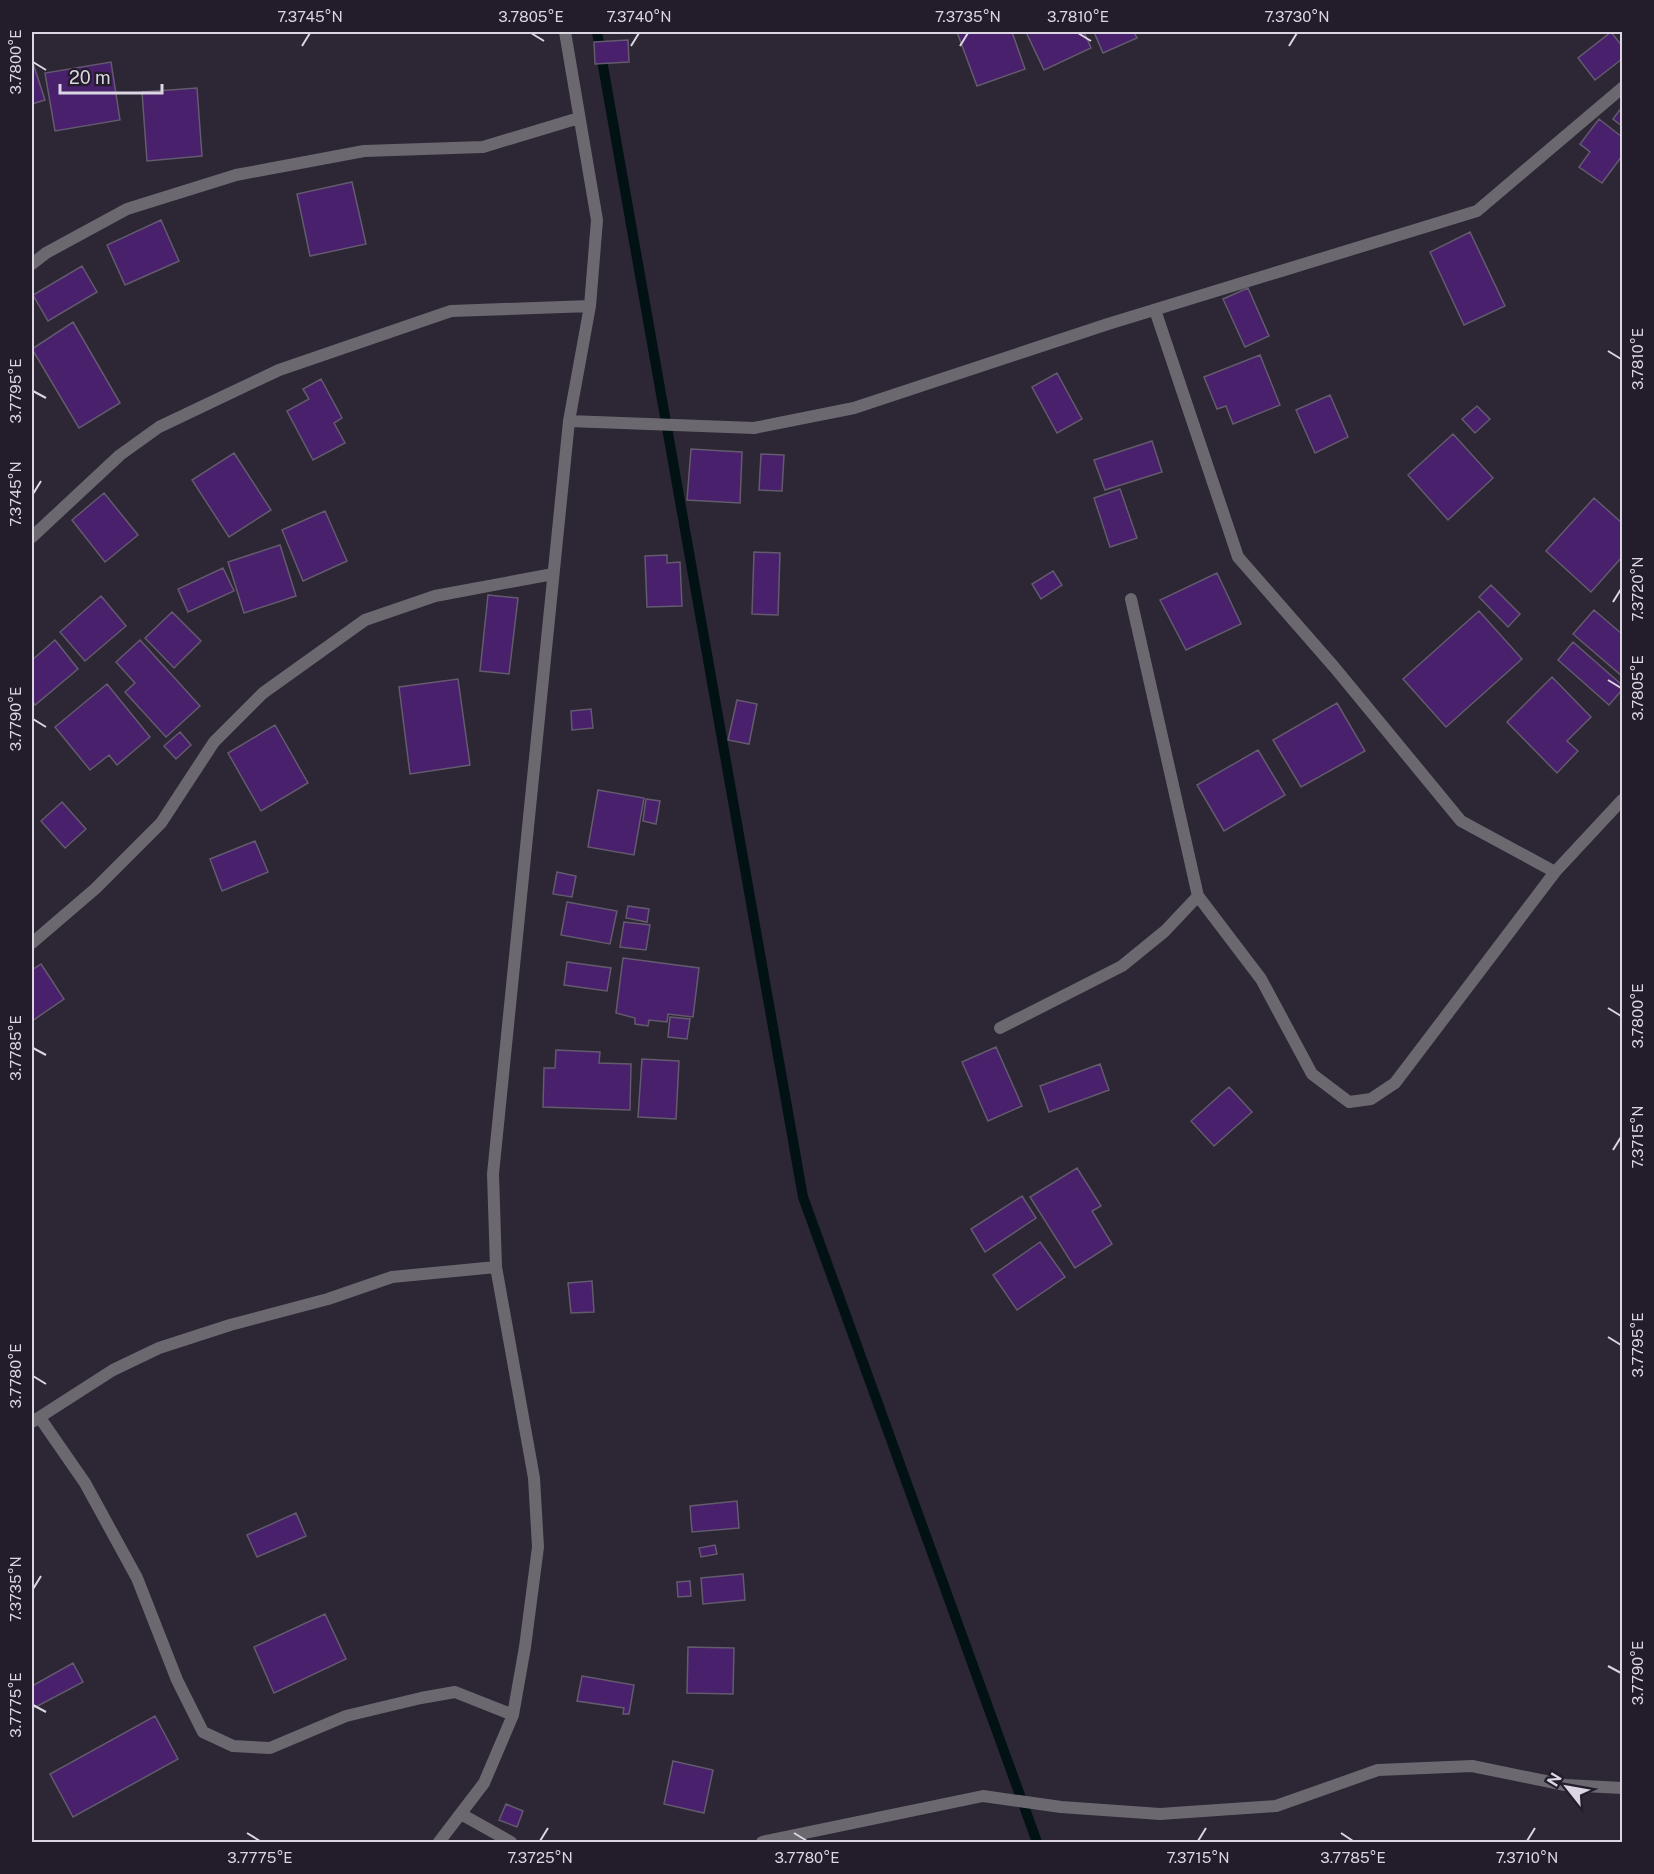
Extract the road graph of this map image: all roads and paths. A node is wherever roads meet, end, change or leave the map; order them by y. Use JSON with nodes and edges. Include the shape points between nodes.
{"nodes":[{"id":1,"x":566,"y":32,"type":"edge"},
{"id":2,"x":1623,"y":88,"type":"edge"},
{"id":3,"x":579,"y":118,"type":"junction"},
{"id":4,"x":32,"y":264,"type":"edge"},
{"id":5,"x":590,"y":306,"type":"junction"},
{"id":6,"x":1155,"y":310,"type":"junction"},
{"id":7,"x":569,"y":421,"type":"junction"},
{"id":8,"x":32,"y":537,"type":"edge"},
{"id":9,"x":553,"y":574,"type":"junction"},
{"id":10,"x":1131,"y":599,"type":"dead end"},
{"id":11,"x":1623,"y":800,"type":"edge"},
{"id":12,"x":1555,"y":872,"type":"junction"},
{"id":13,"x":1198,"y":896,"type":"junction"},
{"id":14,"x":32,"y":943,"type":"edge"},
{"id":15,"x":1000,"y":1028,"type":"dead end"},
{"id":16,"x":496,"y":1267,"type":"junction"},
{"id":17,"x":36,"y":1420,"type":"edge"},
{"id":18,"x":513,"y":1714,"type":"junction"},
{"id":19,"x":1623,"y":1788,"type":"edge"},
{"id":20,"x":461,"y":1814,"type":"junction"},
{"id":21,"x":439,"y":1842,"type":"edge"},
{"id":22,"x":511,"y":1842,"type":"edge"},
{"id":23,"x":762,"y":1842,"type":"edge"}],
"edges":[{"from":1,"to":3,"type":"street"},
{"from":2,"to":6,"type":"street","via":[[1477,211]]},
{"from":3,"to":4,"type":"street","via":[[483,147],[364,151],[236,175],[128,210]]},
{"from":3,"to":5,"type":"street","via":[[597,220]]},
{"from":5,"to":7,"type":"street"},
{"from":5,"to":8,"type":"street","via":[[451,311],[279,370],[159,427],[120,454]]},
{"from":6,"to":7,"type":"street","via":[[854,408],[754,428]]},
{"from":6,"to":12,"type":"street","via":[[1238,557],[1461,821]]},
{"from":7,"to":9,"type":"street"},
{"from":9,"to":14,"type":"street","via":[[435,596],[365,620],[262,693],[214,742],[160,823],[95,889]]},
{"from":9,"to":16,"type":"street","via":[[493,1174]]},
{"from":10,"to":13,"type":"street"},
{"from":11,"to":12,"type":"street"},
{"from":12,"to":13,"type":"street","via":[[1395,1083],[1371,1099],[1349,1102],[1312,1074],[1261,979]]},
{"from":13,"to":15,"type":"street","via":[[1165,931],[1122,966]]},
{"from":16,"to":17,"type":"street","via":[[392,1277],[159,1348],[113,1370]]},
{"from":16,"to":18,"type":"street","via":[[534,1478],[538,1547]]},
{"from":17,"to":18,"type":"street","via":[[84,1483],[137,1578],[177,1680],[203,1732],[232,1746],[270,1748],[346,1716],[455,1692]]},
{"from":18,"to":20,"type":"street","via":[[484,1784]]},
{"from":19,"to":23,"type":"street","via":[[1565,1785],[1472,1766],[1377,1770],[1276,1806],[1160,1814],[1061,1808],[983,1796]]},
{"from":20,"to":21,"type":"street"},
{"from":20,"to":22,"type":"street"}]}
